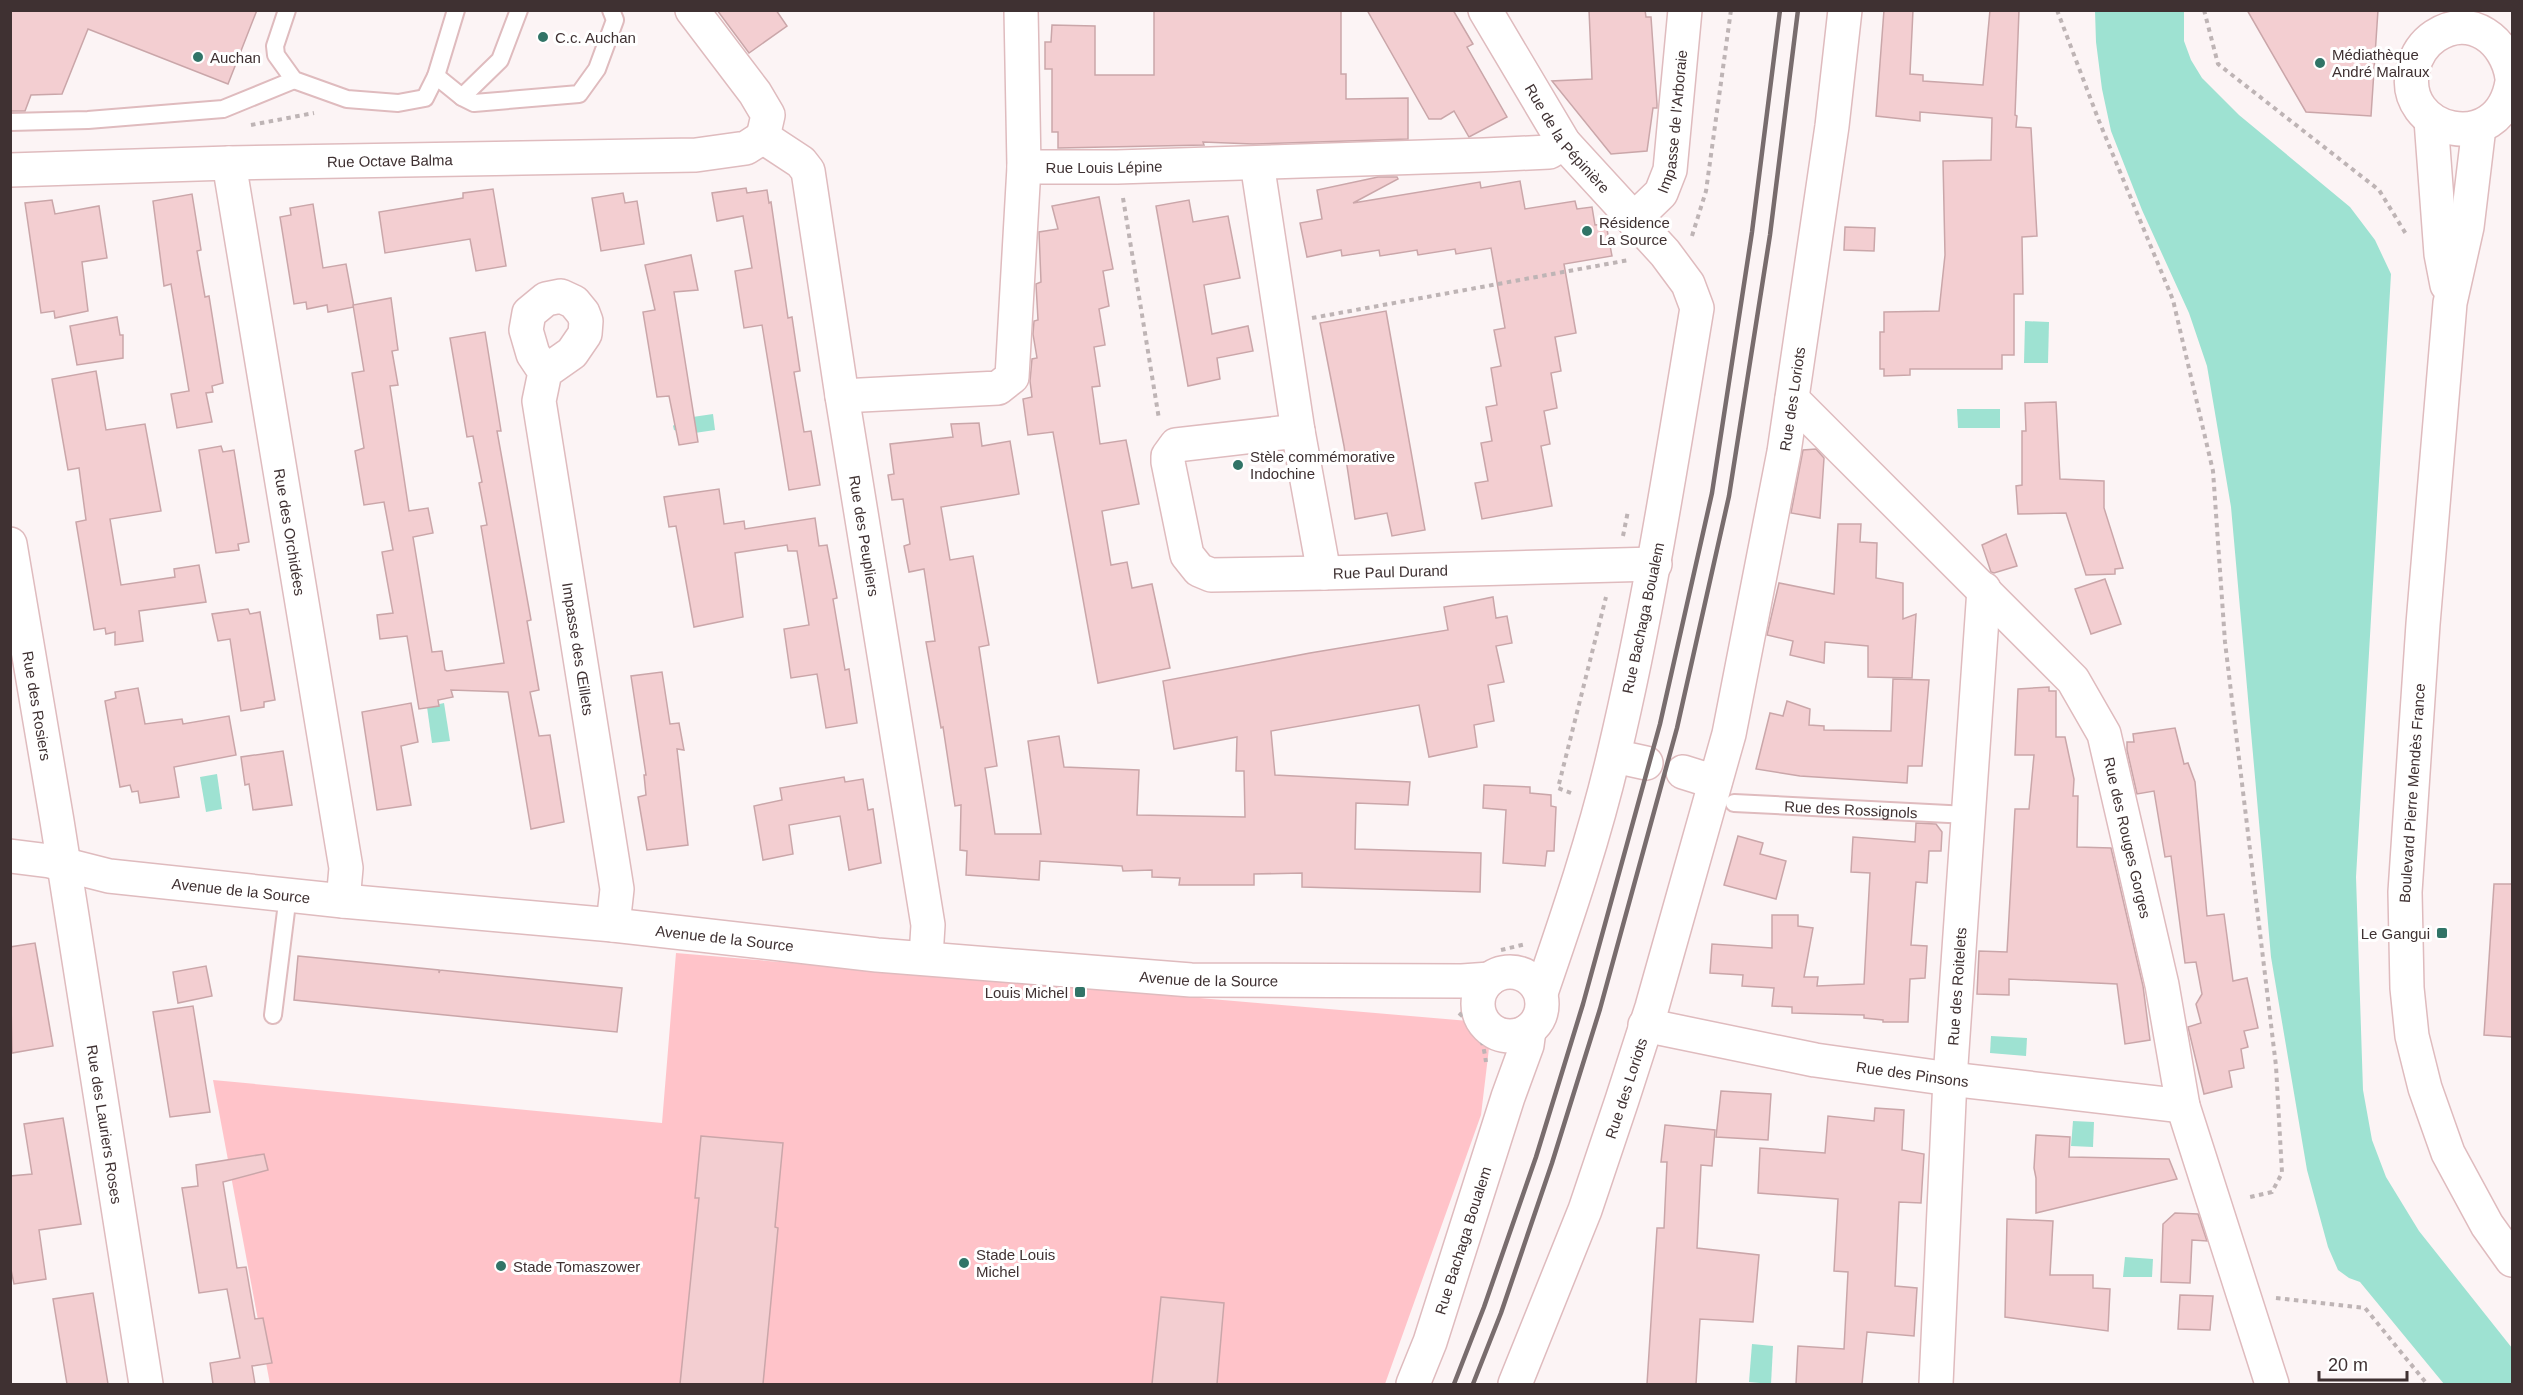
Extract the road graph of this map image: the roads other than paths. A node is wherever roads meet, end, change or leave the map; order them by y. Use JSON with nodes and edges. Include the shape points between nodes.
{"nodes":[{"id":1,"x":287,"y":10,"type":"edge"},
{"id":2,"x":456,"y":10,"type":"edge"},
{"id":3,"x":519,"y":10,"type":"edge"},
{"id":4,"x":611,"y":10,"type":"edge"},
{"id":5,"x":692,"y":10,"type":"edge"},
{"id":6,"x":1021,"y":10,"type":"edge"},
{"id":7,"x":1485,"y":10,"type":"edge"},
{"id":8,"x":1685,"y":10,"type":"edge"},
{"id":9,"x":1845,"y":10,"type":"edge"},
{"id":10,"x":2441,"y":23,"type":"edge"},
{"id":11,"x":2506,"y":66,"type":"edge"},
{"id":12,"x":436,"y":76,"type":"junction"},
{"id":13,"x":294,"y":80,"type":"junction"},
{"id":14,"x":462,"y":97,"type":"junction"},
{"id":15,"x":2431,"y":120,"type":"junction"},
{"id":16,"x":10,"y":122,"type":"edge"},
{"id":17,"x":2479,"y":127,"type":"junction"},
{"id":18,"x":763,"y":137,"type":"junction"},
{"id":19,"x":1564,"y":143,"type":"junction"},
{"id":20,"x":229,"y":163,"type":"junction"},
{"id":21,"x":1257,"y":163,"type":"junction"},
{"id":22,"x":1024,"y":167,"type":"junction"},
{"id":23,"x":10,"y":170,"type":"edge"},
{"id":24,"x":1633,"y":220,"type":"junction"},
{"id":25,"x":1688,"y":284,"type":"joint"},
{"id":26,"x":2450,"y":303,"type":"junction"},
{"id":27,"x":545,"y":372,"type":"dead end"},
{"id":28,"x":842,"y":396,"type":"junction"},
{"id":29,"x":1792,"y":399,"type":"junction"},
{"id":30,"x":1298,"y":431,"type":"junction"},
{"id":31,"x":10,"y":544,"type":"edge"},
{"id":32,"x":1655,"y":564,"type":"junction"},
{"id":33,"x":1324,"y":573,"type":"junction"},
{"id":34,"x":1984,"y":589,"type":"junction"},
{"id":35,"x":1614,"y":756,"type":"junction"},
{"id":36,"x":1647,"y":763,"type":"dead end"},
{"id":37,"x":1683,"y":771,"type":"dead end"},
{"id":38,"x":1725,"y":792,"type":"junction"},
{"id":39,"x":1968,"y":815,"type":"junction"},
{"id":40,"x":10,"y":855,"type":"edge"},
{"id":41,"x":64,"y":866,"type":"junction"},
{"id":42,"x":288,"y":895,"type":"junction"},
{"id":43,"x":343,"y":900,"type":"junction"},
{"id":44,"x":613,"y":925,"type":"junction"},
{"id":45,"x":926,"y":957,"type":"junction"},
{"id":46,"x":1503,"y":980,"type":"junction"},
{"id":47,"x":273,"y":1015,"type":"dead end"},
{"id":48,"x":1645,"y":1025,"type":"junction"},
{"id":49,"x":1516,"y":1033,"type":"junction"},
{"id":50,"x":1950,"y":1079,"type":"junction"},
{"id":51,"x":2183,"y":1106,"type":"junction"},
{"id":52,"x":2512,"y":1260,"type":"edge"},
{"id":53,"x":146,"y":1384,"type":"edge"},
{"id":54,"x":1413,"y":1384,"type":"edge"},
{"id":55,"x":1515,"y":1384,"type":"edge"},
{"id":56,"x":1935,"y":1384,"type":"edge"},
{"id":57,"x":2272,"y":1384,"type":"edge"}],
"edges":[{"from":1,"to":13,"type":"lane","via":[[275,46],[276,55]]},
{"from":2,"to":12,"type":"lane"},
{"from":3,"to":14,"type":"lane","via":[[500,60]]},
{"from":4,"to":14,"type":"lane","via":[[615,20],[597,69],[579,94],[474,103]]},
{"from":5,"to":18,"type":"street","via":[[768,115]]},
{"from":6,"to":22,"type":"street"},
{"from":7,"to":19,"type":"street","name":"Rue de la Pépinière"},
{"from":8,"to":24,"type":"street","name":"Impasse de l'Arboraie","via":[[1670,170],[1660,192]]},
{"from":9,"to":29,"type":"street","name":"Rue des Loriots"},
{"from":10,"to":11,"type":"street","via":[[2450,30],[2480,31]]},
{"from":10,"to":15,"type":"street","via":[[2415,60],[2411,76],[2413,93]]},
{"from":11,"to":17,"type":"street","via":[[2503,109]]},
{"from":12,"to":13,"type":"lane","via":[[425,98],[398,103],[346,99]]},
{"from":12,"to":14,"type":"lane"},
{"from":13,"to":16,"type":"lane","via":[[223,109]]},
{"from":15,"to":17,"type":"street","via":[[2462,130]]},
{"from":15,"to":26,"type":"street","name":"Boulevard Pierre Mendès France","via":[[2441,254]]},
{"from":17,"to":26,"type":"street","name":"Boulevard Pierre Mendès France","via":[[2467,227]]},
{"from":18,"to":20,"type":"street","name":"Rue Octave Balma","via":[[746,148],[696,155]]},
{"from":18,"to":28,"type":"street","name":"Rue des Peupliers","via":[[808,171]]},
{"from":19,"to":21,"type":"street","name":"Rue Louis Lépine","via":[[1549,152]]},
{"from":19,"to":24,"type":"street","name":"Rue de la Pépinière"},
{"from":20,"to":23,"type":"street","name":"Rue Octave Balma"},
{"from":20,"to":43,"type":"street","name":"Rue des Orchidées","via":[[346,868]]},
{"from":21,"to":22,"type":"street","name":"Rue Louis Lépine"},
{"from":21,"to":30,"type":"street","name":"Rue Paul Durand"},
{"from":22,"to":28,"type":"street","name":"Rue Louis Lépine","via":[[1012,377],[998,388]]},
{"from":24,"to":25,"type":"street","name":"Rue de la Pépinière","via":[[1678,249]]},
{"from":25,"to":32,"type":"street","name":"Rue Bachaga Boualem","via":[[1697,308]]},
{"from":26,"to":52,"type":"street","name":"Boulevard Pierre Mendès France","via":[[2405,892],[2407,988],[2412,1036],[2448,1153],[2487,1225]]},
{"from":27,"to":44,"type":"street","name":"Impasse des Œillets","via":[[539,401],[617,889]]},
{"from":28,"to":45,"type":"street","name":"Rue des Peupliers","via":[[928,925]]},
{"from":29,"to":34,"type":"street","name":"Rue des Rouges Gorges"},
{"from":29,"to":38,"type":"street","name":"Rue des Loriots","via":[[1729,734]]},
{"from":30,"to":33,"type":"street","name":"Rue Paul Durand"},
{"from":30,"to":33,"type":"street","via":[[1176,445],[1168,462],[1188,555],[1199,570],[1211,575]]},
{"from":31,"to":41,"type":"street","name":"Rue des Rosiers"},
{"from":32,"to":33,"type":"street","name":"Rue Paul Durand"},
{"from":32,"to":35,"type":"street","name":"Rue Bachaga Boualem"},
{"from":34,"to":39,"type":"street","name":"Rue des Roitelets"},
{"from":34,"to":51,"type":"street","name":"Rue des Rouges Gorges","via":[[2073,680],[2104,734],[2162,986]]},
{"from":35,"to":36,"type":"street"},
{"from":35,"to":46,"type":"street","name":"Rue Bachaga Boualem","via":[[1576,890],[1544,945]]},
{"from":37,"to":38,"type":"street"},
{"from":38,"to":39,"type":"lane","name":"Rue des Rossignols"},
{"from":38,"to":48,"type":"street","name":"Rue des Loriots"},
{"from":39,"to":50,"type":"street","name":"Rue des Roitelets"},
{"from":40,"to":41,"type":"street","name":"Avenue de la Source"},
{"from":41,"to":42,"type":"street","name":"Avenue de la Source","via":[[109,876]]},
{"from":41,"to":53,"type":"street","name":"Rue des Lauriers Roses"},
{"from":42,"to":43,"type":"street","name":"Avenue de la Source"},
{"from":42,"to":47,"type":"lane"},
{"from":43,"to":44,"type":"street","name":"Avenue de la Source"},
{"from":44,"to":45,"type":"street","name":"Avenue de la Source"},
{"from":45,"to":46,"type":"street","name":"Avenue de la Source","via":[[1191,980]]},
{"from":46,"to":49,"type":"street","via":[[1486,1026],[1494,1032]]},
{"from":46,"to":49,"type":"street","name":"Rue Bachaga Boualem","via":[[1541,1014],[1537,1023]]},
{"from":48,"to":50,"type":"street","name":"Rue des Pinsons","via":[[1815,1060]]},
{"from":48,"to":55,"type":"street","name":"Rue des Loriots","via":[[1585,1210]]},
{"from":49,"to":54,"type":"street","name":"Rue Bachaga Boualem","via":[[1508,1097]]},
{"from":50,"to":51,"type":"street","name":"Rue des Pinsons"},
{"from":50,"to":56,"type":"street","name":"Rue des Roitelets"},
{"from":51,"to":57,"type":"street","name":"Rue des Rouges Gorges"}]}
